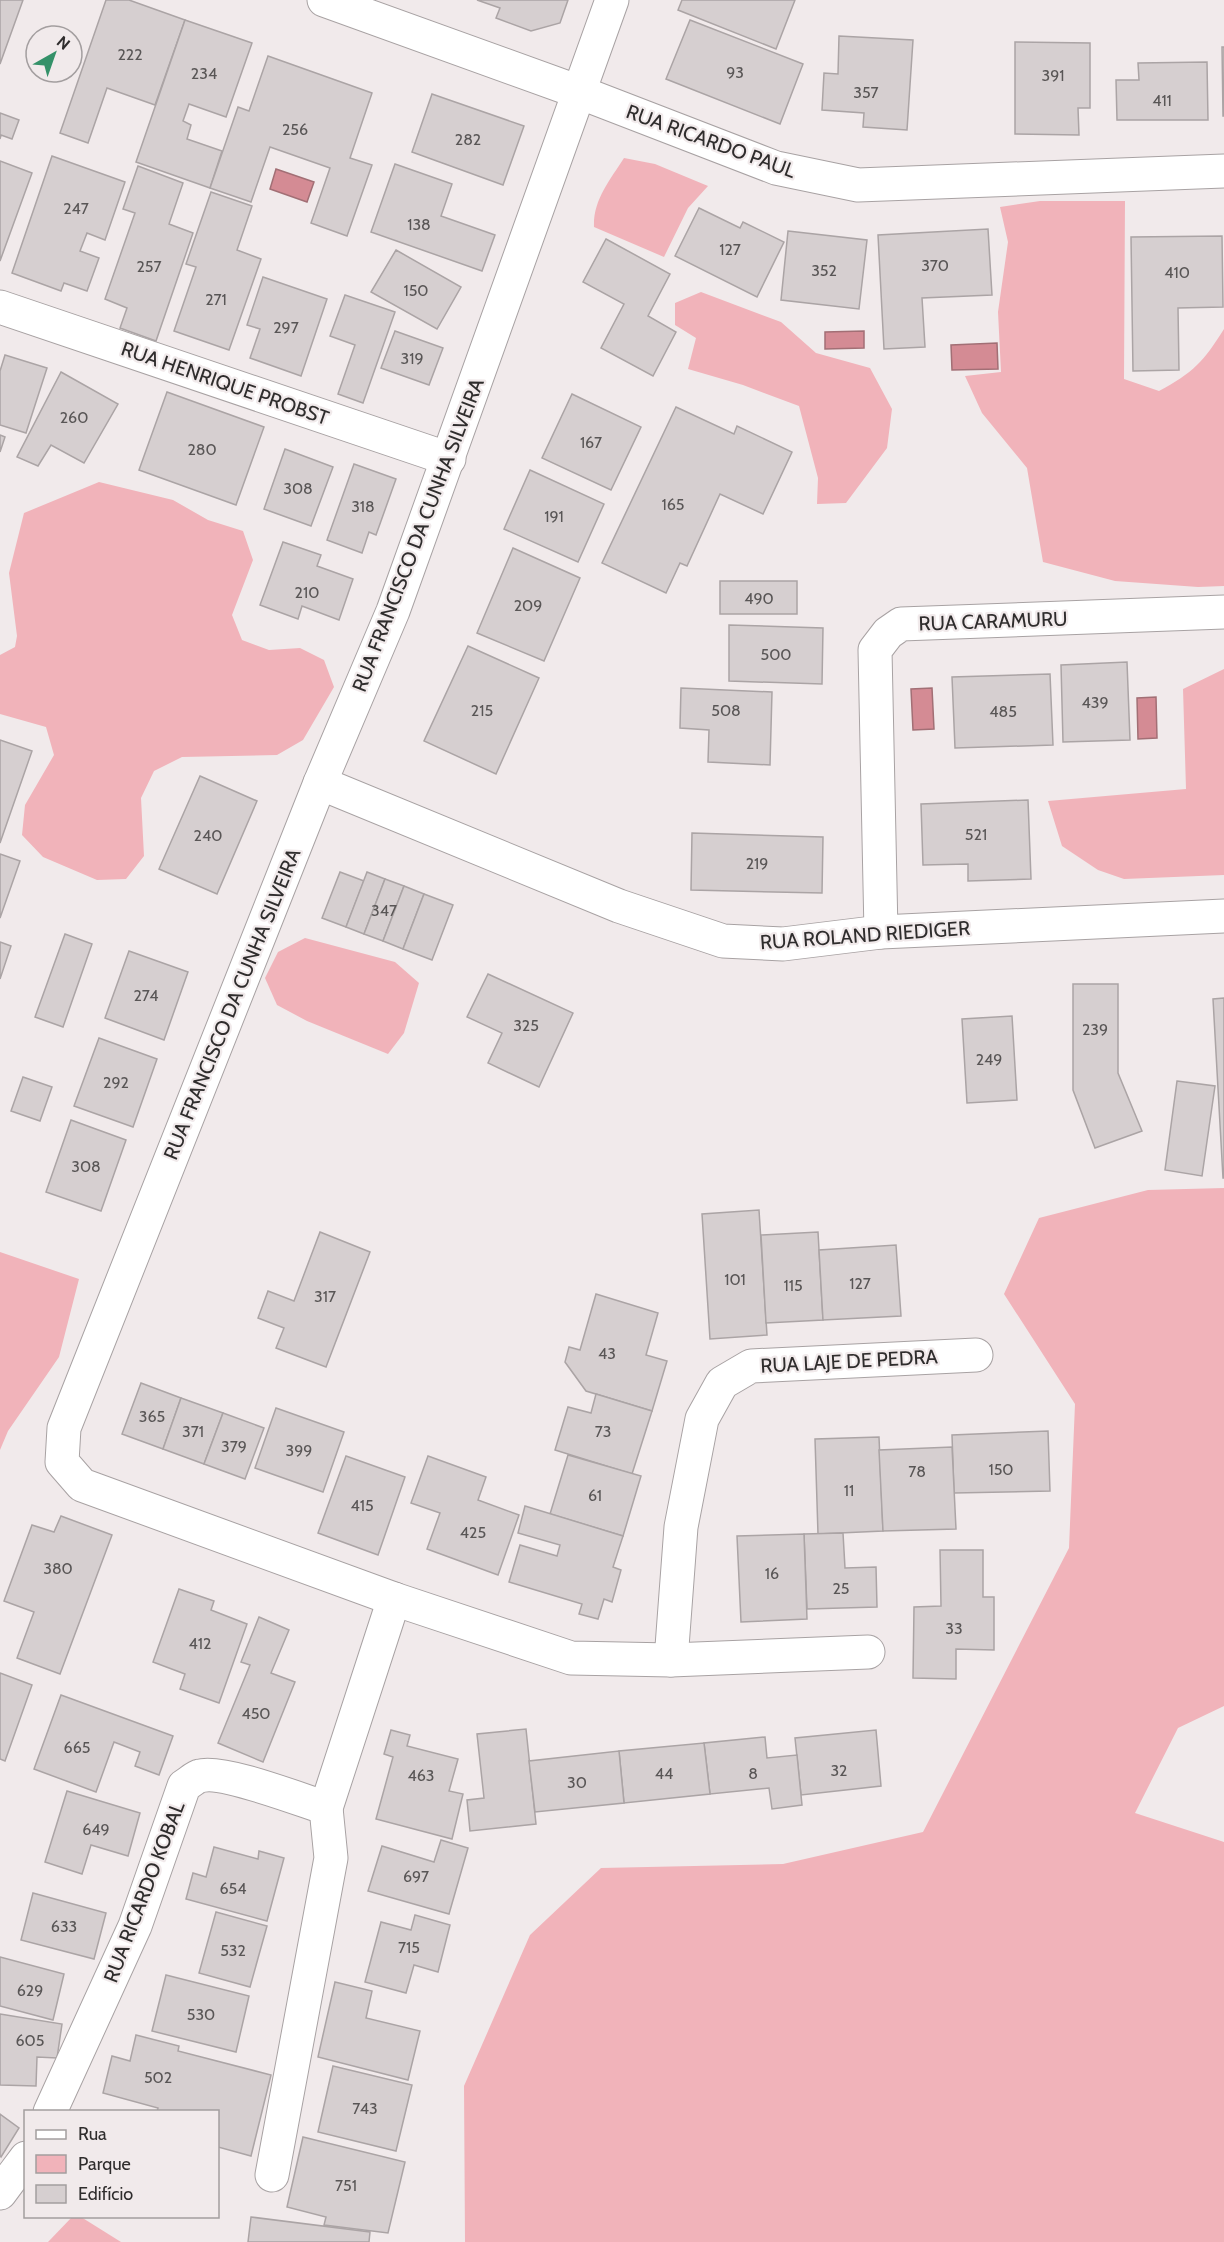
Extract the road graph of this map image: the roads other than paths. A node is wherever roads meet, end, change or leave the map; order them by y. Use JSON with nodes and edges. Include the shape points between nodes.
{"nodes":[{"id":1,"x":324,"y":0,"type":"edge"},
{"id":2,"x":612,"y":0,"type":"edge"},
{"id":3,"x":579,"y":92,"type":"junction"},
{"id":4,"x":1224,"y":171,"type":"edge"},
{"id":5,"x":0,"y":307,"type":"edge"},
{"id":6,"x":449,"y":459,"type":"junction"},
{"id":7,"x":1224,"y":612,"type":"edge"},
{"id":8,"x":320,"y":783,"type":"junction"},
{"id":9,"x":1224,"y":916,"type":"edge"},
{"id":10,"x":881,"y":932,"type":"junction"},
{"id":11,"x":976,"y":1355,"type":"dead end"},
{"id":12,"x":394,"y":1599,"type":"junction"},
{"id":13,"x":868,"y":1652,"type":"dead end"},
{"id":14,"x":671,"y":1660,"type":"junction"},
{"id":15,"x":326,"y":1808,"type":"junction"},
{"id":16,"x":51,"y":2110,"type":"edge"},
{"id":17,"x":24,"y":2161,"type":"edge"},
{"id":18,"x":272,"y":2175,"type":"dead end"},
{"id":19,"x":0,"y":2193,"type":"edge"}],
"edges":[{"from":1,"to":3,"type":"street","name":"RUA RICARDO PAUL"},
{"from":2,"to":3,"type":"street","name":"RUA FRANCISCO DA CUNHA SILVEIRA"},
{"from":3,"to":4,"type":"street","name":"RUA RICARDO PAUL","via":[[776,168],[858,185]]},
{"from":3,"to":6,"type":"street","name":"RUA FRANCISCO DA CUNHA SILVEIRA"},
{"from":5,"to":6,"type":"street","name":"RUA HENRIQUE PROBST"},
{"from":6,"to":8,"type":"street","name":"RUA FRANCISCO DA CUNHA SILVEIRA","via":[[393,611]]},
{"from":7,"to":10,"type":"street","name":"RUA CARAMURU","via":[[901,624],[888,633],[875,650]]},
{"from":8,"to":10,"type":"street","name":"RUA ROLAND RIEDIGER","via":[[619,906],[723,941],[783,944]]},
{"from":8,"to":12,"type":"street","name":"RUA FRANCISCO DA CUNHA SILVEIRA","via":[[64,1428],[62,1462],[82,1485]]},
{"from":9,"to":10,"type":"street","name":"RUA ROLAND RIEDIGER"},
{"from":11,"to":14,"type":"street","name":"RUA LAJE DE PEDRA","via":[[751,1366],[722,1383],[702,1419],[681,1527]]},
{"from":12,"to":14,"type":"street","via":[[571,1658]]},
{"from":12,"to":15,"type":"street"},
{"from":13,"to":14,"type":"street"},
{"from":15,"to":16,"type":"street","name":"RUA RICARDO KOBAL","via":[[218,1775],[200,1776],[184,1786],[135,1926]]},
{"from":15,"to":18,"type":"street","via":[[331,1858]]},
{"from":17,"to":19,"type":"street"}]}
